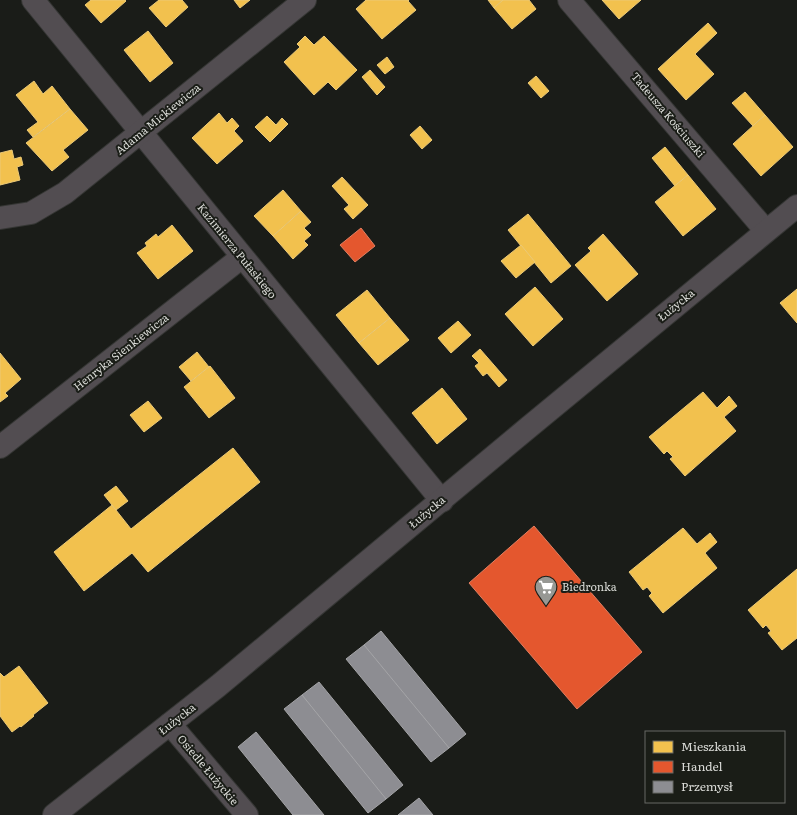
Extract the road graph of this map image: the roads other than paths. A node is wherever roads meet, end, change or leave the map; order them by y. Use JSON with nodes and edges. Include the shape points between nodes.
{"nodes":[{"id":1,"x":33,"y":0,"type":"edge"},
{"id":2,"x":305,"y":0,"type":"edge"},
{"id":3,"x":569,"y":0,"type":"edge"},
{"id":4,"x":141,"y":132,"type":"junction"},
{"id":5,"x":797,"y":206,"type":"edge"},
{"id":6,"x":0,"y":218,"type":"edge"},
{"id":7,"x":766,"y":231,"type":"junction"},
{"id":8,"x":242,"y":257,"type":"junction"},
{"id":9,"x":0,"y":447,"type":"edge"},
{"id":10,"x":442,"y":500,"type":"junction"},
{"id":11,"x":170,"y":724,"type":"junction"},
{"id":12,"x":54,"y":815,"type":"edge"},
{"id":13,"x":247,"y":815,"type":"edge"}],
"edges":[{"from":1,"to":4,"type":"street","name":"Kazimierza Pułaskiego"},
{"from":2,"to":4,"type":"street","name":"Adama Mickiewicza"},
{"from":3,"to":7,"type":"street","name":"Tadeusza Kościuszki"},
{"from":4,"to":6,"type":"street","name":"Adama Mickiewicza","via":[[65,193],[31,213]]},
{"from":4,"to":8,"type":"street","name":"Kazimierza Pułaskiego"},
{"from":5,"to":7,"type":"street","name":"Łużycka"},
{"from":7,"to":10,"type":"street","name":"Łużycka"},
{"from":8,"to":9,"type":"street","name":"Henryka Sienkiewicza"},
{"from":8,"to":10,"type":"street","name":"Kazimierza Pułaskiego"},
{"from":10,"to":11,"type":"street","name":"Łużycka"},
{"from":11,"to":12,"type":"street","name":"Łużycka"},
{"from":11,"to":13,"type":"street","name":"Osiedle Łużyckie"}]}
